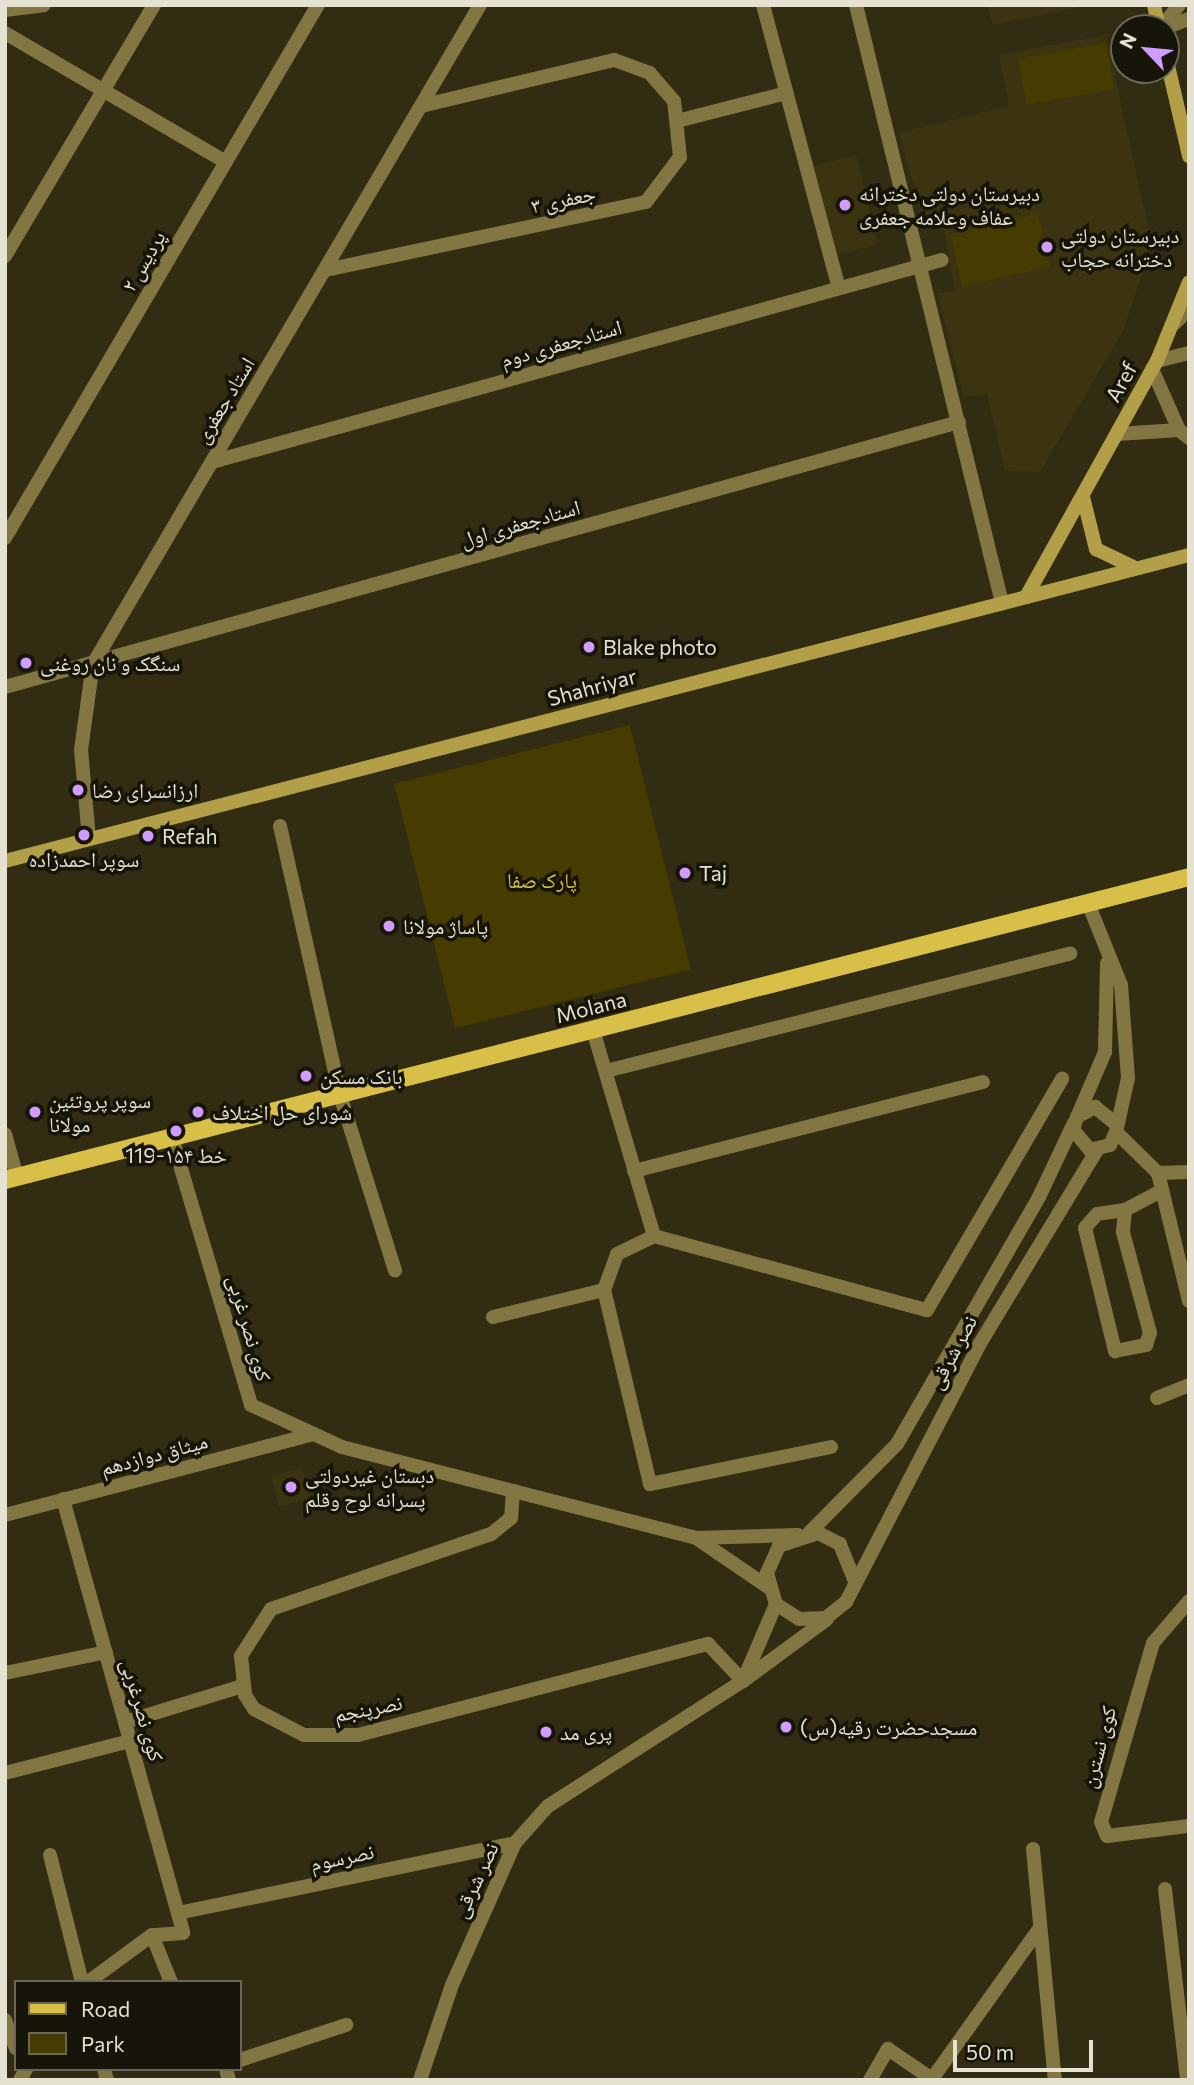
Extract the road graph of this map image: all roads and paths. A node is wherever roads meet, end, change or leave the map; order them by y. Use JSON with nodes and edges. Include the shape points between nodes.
{"nodes":[{"id":1,"x":44,"y":5,"type":"edge"},
{"id":2,"x":154,"y":5,"type":"edge"},
{"id":3,"x":318,"y":5,"type":"edge"},
{"id":4,"x":480,"y":5,"type":"edge"},
{"id":5,"x":763,"y":5,"type":"edge"},
{"id":6,"x":856,"y":5,"type":"edge"},
{"id":7,"x":5,"y":10,"type":"edge"},
{"id":8,"x":5,"y":33,"type":"edge"},
{"id":9,"x":1172,"y":84,"type":"edge"},
{"id":10,"x":103,"y":90,"type":"junction"},
{"id":11,"x":787,"y":93,"type":"junction"},
{"id":12,"x":421,"y":106,"type":"junction"},
{"id":13,"x":681,"y":120,"type":"junction"},
{"id":14,"x":1189,"y":156,"type":"edge"},
{"id":15,"x":224,"y":161,"type":"junction"},
{"id":16,"x":5,"y":256,"type":"edge"},
{"id":17,"x":942,"y":260,"type":"dead end"},
{"id":18,"x":922,"y":265,"type":"junction"},
{"id":19,"x":326,"y":270,"type":"junction"},
{"id":20,"x":1189,"y":282,"type":"edge"},
{"id":21,"x":839,"y":288,"type":"junction"},
{"id":22,"x":1189,"y":309,"type":"edge"},
{"id":23,"x":1175,"y":323,"type":"junction"},
{"id":24,"x":1189,"y":353,"type":"edge"},
{"id":25,"x":1154,"y":365,"type":"junction"},
{"id":26,"x":959,"y":422,"type":"junction"},
{"id":27,"x":1117,"y":434,"type":"junction"},
{"id":28,"x":1184,"y":434,"type":"edge"},
{"id":29,"x":212,"y":462,"type":"junction"},
{"id":30,"x":1083,"y":497,"type":"junction"},
{"id":31,"x":5,"y":538,"type":"edge"},
{"id":32,"x":1189,"y":555,"type":"edge"},
{"id":33,"x":1138,"y":568,"type":"junction"},
{"id":34,"x":1026,"y":597,"type":"junction"},
{"id":35,"x":1002,"y":603,"type":"junction"},
{"id":36,"x":93,"y":664,"type":"junction"},
{"id":37,"x":5,"y":687,"type":"edge"},
{"id":38,"x":280,"y":826,"type":"dead end"},
{"id":39,"x":89,"y":839,"type":"junction"},
{"id":40,"x":5,"y":861,"type":"edge"},
{"id":41,"x":1189,"y":877,"type":"edge"},
{"id":42,"x":1088,"y":903,"type":"junction"},
{"id":43,"x":1106,"y":948,"type":"junction"},
{"id":44,"x":1070,"y":954,"type":"dead end"},
{"id":45,"x":593,"y":1030,"type":"junction"},
{"id":46,"x":606,"y":1071,"type":"junction"},
{"id":47,"x":1062,"y":1079,"type":"dead end"},
{"id":48,"x":983,"y":1082,"type":"dead end"},
{"id":49,"x":340,"y":1095,"type":"junction"},
{"id":50,"x":1076,"y":1120,"type":"junction"},
{"id":51,"x":1116,"y":1128,"type":"junction"},
{"id":52,"x":5,"y":1134,"type":"edge"},
{"id":53,"x":172,"y":1138,"type":"junction"},
{"id":54,"x":1101,"y":1149,"type":"junction"},
{"id":55,"x":1143,"y":1161,"type":"junction"},
{"id":56,"x":634,"y":1171,"type":"junction"},
{"id":57,"x":1158,"y":1172,"type":"junction"},
{"id":58,"x":1189,"y":1172,"type":"edge"},
{"id":59,"x":11,"y":1179,"type":"edge"},
{"id":60,"x":1161,"y":1191,"type":"junction"},
{"id":61,"x":1125,"y":1210,"type":"junction"},
{"id":62,"x":654,"y":1236,"type":"junction"},
{"id":63,"x":395,"y":1271,"type":"dead end"},
{"id":64,"x":604,"y":1290,"type":"junction"},
{"id":65,"x":1189,"y":1301,"type":"edge"},
{"id":66,"x":493,"y":1317,"type":"dead end"},
{"id":67,"x":1189,"y":1385,"type":"edge"},
{"id":68,"x":1157,"y":1398,"type":"dead end"},
{"id":69,"x":314,"y":1434,"type":"junction"},
{"id":70,"x":831,"y":1447,"type":"dead end"},
{"id":71,"x":513,"y":1491,"type":"junction"},
{"id":72,"x":63,"y":1499,"type":"junction"},
{"id":73,"x":5,"y":1515,"type":"edge"},
{"id":74,"x":804,"y":1534,"type":"junction"},
{"id":75,"x":696,"y":1538,"type":"junction"},
{"id":76,"x":854,"y":1579,"type":"junction"},
{"id":77,"x":768,"y":1587,"type":"junction"},
{"id":78,"x":1189,"y":1601,"type":"edge"},
{"id":79,"x":776,"y":1604,"type":"junction"},
{"id":80,"x":838,"y":1611,"type":"junction"},
{"id":81,"x":106,"y":1652,"type":"junction"},
{"id":82,"x":5,"y":1673,"type":"edge"},
{"id":83,"x":743,"y":1681,"type":"junction"},
{"id":84,"x":243,"y":1686,"type":"junction"},
{"id":85,"x":125,"y":1722,"type":"junction"},
{"id":86,"x":130,"y":1741,"type":"junction"},
{"id":87,"x":5,"y":1773,"type":"edge"},
{"id":88,"x":1189,"y":1826,"type":"edge"},
{"id":89,"x":515,"y":1843,"type":"junction"},
{"id":90,"x":1033,"y":1849,"type":"dead end"},
{"id":91,"x":50,"y":1855,"type":"dead end"},
{"id":92,"x":1165,"y":1889,"type":"dead end"},
{"id":93,"x":178,"y":1913,"type":"junction"},
{"id":94,"x":1039,"y":1929,"type":"junction"},
{"id":95,"x":152,"y":1935,"type":"junction"},
{"id":96,"x":81,"y":1980,"type":"edge"},
{"id":97,"x":91,"y":1980,"type":"edge"},
{"id":98,"x":170,"y":1980,"type":"edge"},
{"id":99,"x":5,"y":2020,"type":"edge"},
{"id":100,"x":346,"y":2025,"type":"dead end"},
{"id":101,"x":14,"y":2043,"type":"edge"},
{"id":102,"x":242,"y":2059,"type":"edge"},
{"id":103,"x":420,"y":2080,"type":"edge"},
{"id":104,"x":870,"y":2080,"type":"edge"},
{"id":105,"x":1055,"y":2080,"type":"edge"},
{"id":106,"x":1187,"y":2080,"type":"edge"}],
"edges":[{"from":1,"to":7,"type":"street"},
{"from":2,"to":10,"type":"street"},
{"from":3,"to":15,"type":"street","name":"پردیس ۲"},
{"from":4,"to":12,"type":"street","name":"استاد جعفری"},
{"from":5,"to":11,"type":"street"},
{"from":6,"to":18,"type":"street"},
{"from":8,"to":10,"type":"street"},
{"from":9,"to":14,"type":"main road"},
{"from":10,"to":15,"type":"street"},
{"from":10,"to":16,"type":"street"},
{"from":11,"to":13,"type":"street"},
{"from":11,"to":21,"type":"street"},
{"from":12,"to":13,"type":"street","via":[[614,60],[650,73]]},
{"from":12,"to":19,"type":"street","name":"استاد جعفری"},
{"from":13,"to":19,"type":"street","name":"جعفری ۳","via":[[673,175],[646,202]]},
{"from":15,"to":31,"type":"street","name":"پردیس ۲"},
{"from":17,"to":18,"type":"street","name":"استادجعفری دوم"},
{"from":18,"to":21,"type":"street","name":"استادجعفری دوم"},
{"from":18,"to":26,"type":"street"},
{"from":19,"to":29,"type":"street","name":"استاد جعفری"},
{"from":20,"to":23,"type":"main road","name":"Aref"},
{"from":21,"to":29,"type":"street","name":"استادجعفری دوم"},
{"from":22,"to":23,"type":"street"},
{"from":23,"to":25,"type":"main road","name":"Aref"},
{"from":24,"to":25,"type":"street"},
{"from":25,"to":27,"type":"main road","name":"Aref"},
{"from":25,"to":28,"type":"street"},
{"from":26,"to":35,"type":"street"},
{"from":26,"to":36,"type":"street","name":"استادجعفری اول"},
{"from":27,"to":28,"type":"street"},
{"from":27,"to":30,"type":"main road","name":"Aref"},
{"from":29,"to":36,"type":"street","name":"استاد جعفری"},
{"from":30,"to":33,"type":"main road","via":[[1096,549],[1114,563]]},
{"from":30,"to":34,"type":"main road","name":"Aref"},
{"from":32,"to":33,"type":"main road","name":"Shahriyar"},
{"from":33,"to":34,"type":"main road","name":"Shahriyar"},
{"from":34,"to":35,"type":"main road","name":"Shahriyar"},
{"from":35,"to":39,"type":"main road","name":"Shahriyar"},
{"from":36,"to":37,"type":"street","name":"استادجعفری اول"},
{"from":36,"to":39,"type":"street","name":"استاد جعفری","via":[[81,750]]},
{"from":38,"to":49,"type":"street"},
{"from":39,"to":40,"type":"main road","name":"Shahriyar"},
{"from":41,"to":42,"type":"main road","name":"Molana"},
{"from":42,"to":43,"type":"street"},
{"from":42,"to":45,"type":"main road","name":"Molana"},
{"from":43,"to":50,"type":"street","name":"نصر شرقی","via":[[1111,1005],[1105,1052]]},
{"from":43,"to":51,"type":"street","via":[[1129,1027],[1128,1078]]},
{"from":44,"to":46,"type":"street"},
{"from":45,"to":46,"type":"street"},
{"from":45,"to":49,"type":"main road","name":"Molana"},
{"from":46,"to":56,"type":"street"},
{"from":47,"to":62,"type":"street","via":[[927,1310]]},
{"from":48,"to":56,"type":"street"},
{"from":49,"to":53,"type":"main road","name":"Molana"},
{"from":49,"to":63,"type":"street"},
{"from":50,"to":51,"type":"street","via":[[1103,1108]]},
{"from":50,"to":54,"type":"street","via":[[1079,1143]]},
{"from":50,"to":74,"type":"street","name":"نصر شرقی","via":[[1049,1179],[897,1444]]},
{"from":51,"to":54,"type":"street","name":"نصر شرقی"},
{"from":51,"to":55,"type":"street"},
{"from":52,"to":59,"type":"street"},
{"from":53,"to":59,"type":"main road","name":"Molana"},
{"from":53,"to":69,"type":"street","name":"کوی نصر غربی","via":[[251,1405]]},
{"from":54,"to":55,"type":"street"},
{"from":54,"to":76,"type":"street","name":"نصر شرقی","via":[[1003,1302]]},
{"from":55,"to":57,"type":"street"},
{"from":56,"to":62,"type":"street"},
{"from":57,"to":58,"type":"street"},
{"from":57,"to":60,"type":"street"},
{"from":60,"to":61,"type":"street"},
{"from":60,"to":65,"type":"street"},
{"from":61,"to":61,"type":"street","via":[[1124,1232],[1150,1333],[1146,1345],[1115,1351],[1086,1227],[1097,1214]]},
{"from":62,"to":64,"type":"street","via":[[617,1254]]},
{"from":64,"to":66,"type":"street"},
{"from":64,"to":70,"type":"street","via":[[650,1484]]},
{"from":67,"to":68,"type":"street"},
{"from":69,"to":71,"type":"street","name":"کوی نصر غربی"},
{"from":69,"to":72,"type":"street","name":"میثاق دوازدهم"},
{"from":71,"to":75,"type":"street","name":"کوی نصر غربی"},
{"from":71,"to":84,"type":"street","via":[[511,1518],[491,1534],[271,1609],[241,1656]]},
{"from":72,"to":73,"type":"street","name":"میثاق دوازدهم"},
{"from":72,"to":81,"type":"street","name":"کوی نصرغربی"},
{"from":74,"to":75,"type":"street","name":"کوی نصر غربی"},
{"from":74,"to":76,"type":"street","via":[[841,1544]]},
{"from":74,"to":77,"type":"street","via":[[771,1559]]},
{"from":75,"to":77,"type":"street","name":"کوی نصر غربی"},
{"from":76,"to":80,"type":"street"},
{"from":77,"to":79,"type":"street"},
{"from":78,"to":88,"type":"street","name":"کوی نسترن","via":[[1153,1643],[1101,1822],[1107,1836]]},
{"from":79,"to":80,"type":"street","via":[[813,1621]]},
{"from":79,"to":83,"type":"street"},
{"from":80,"to":83,"type":"street","name":"نصر شرقی"},
{"from":81,"to":82,"type":"street"},
{"from":81,"to":85,"type":"street","name":"کوی نصرغربی"},
{"from":83,"to":84,"type":"street","name":"نصرپنجم","via":[[708,1643],[358,1735],[320,1738],[268,1720]]},
{"from":83,"to":89,"type":"street","name":"نصر شرقی","via":[[548,1806]]},
{"from":84,"to":85,"type":"street"},
{"from":85,"to":86,"type":"street","name":"کوی نصرغربی"},
{"from":86,"to":87,"type":"street"},
{"from":86,"to":93,"type":"street","name":"کوی نصرغربی"},
{"from":89,"to":93,"type":"street","name":"نصرسوم"},
{"from":89,"to":103,"type":"street","name":"نصر شرقی","via":[[452,1985]]},
{"from":90,"to":94,"type":"street"},
{"from":91,"to":96,"type":"street"},
{"from":92,"to":106,"type":"street"},
{"from":93,"to":95,"type":"street","name":"کوی نصرغربی","via":[[183,1933]]},
{"from":94,"to":104,"type":"street","via":[[932,2079],[888,2049]]},
{"from":94,"to":105,"type":"street"},
{"from":95,"to":97,"type":"street"},
{"from":95,"to":98,"type":"street"},
{"from":99,"to":101,"type":"street"},
{"from":100,"to":102,"type":"street"}]}
